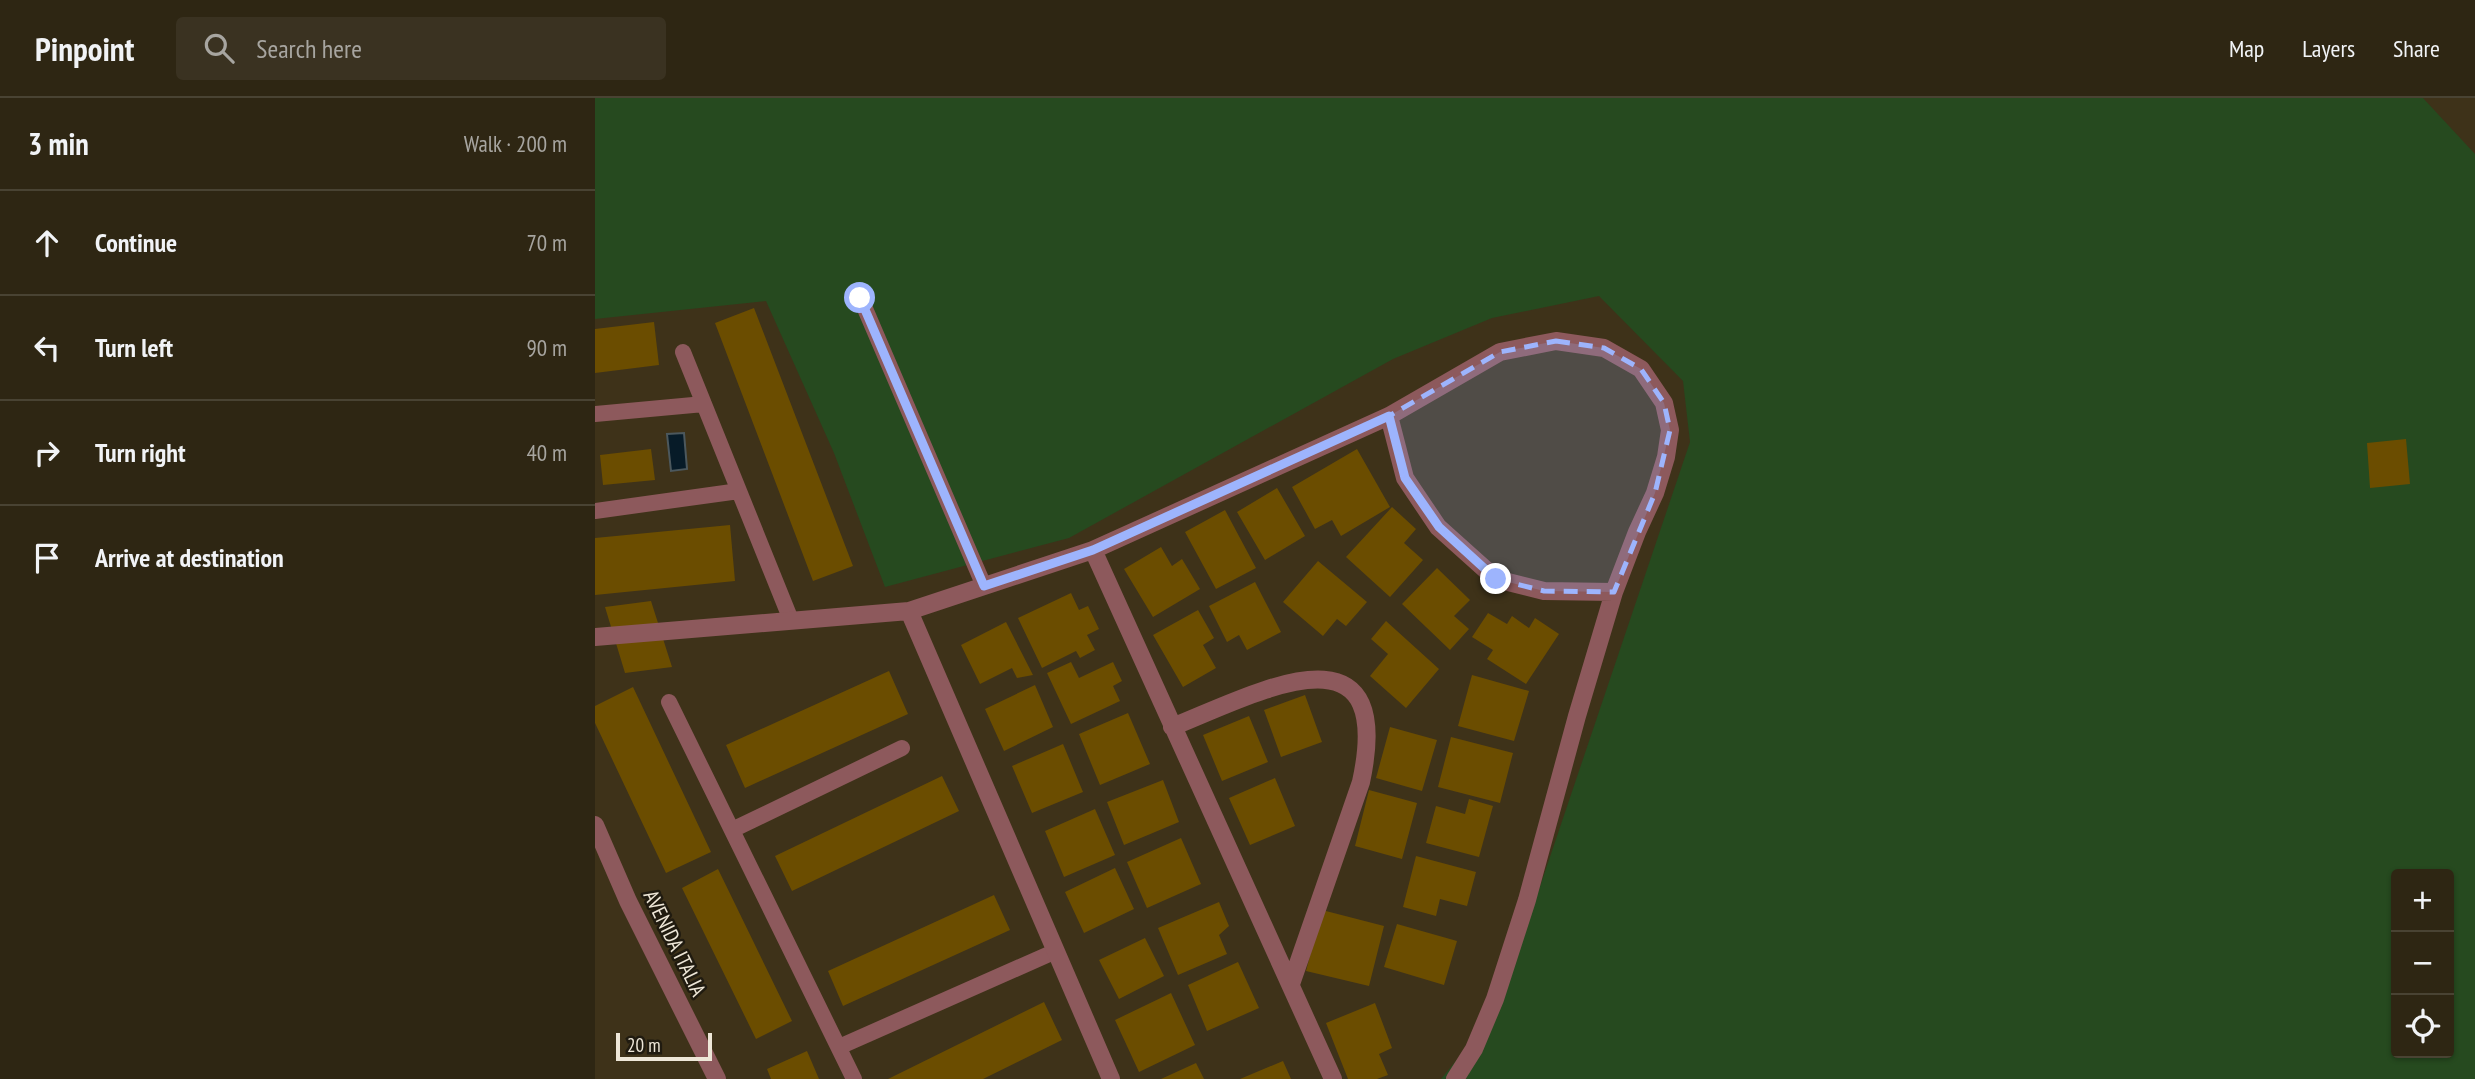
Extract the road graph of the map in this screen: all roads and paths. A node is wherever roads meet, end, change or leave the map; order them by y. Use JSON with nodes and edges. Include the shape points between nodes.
{"nodes":[{"id":1,"x":860,"y":298,"type":"dead end"},
{"id":2,"x":684,"y":352,"type":"dead end"},
{"id":3,"x":704,"y":404,"type":"junction"},
{"id":4,"x":595,"y":414,"type":"edge"},
{"id":5,"x":1389,"y":416,"type":"junction"},
{"id":6,"x":739,"y":491,"type":"junction"},
{"id":7,"x":595,"y":511,"type":"edge"},
{"id":8,"x":1093,"y":550,"type":"junction"},
{"id":9,"x":984,"y":586,"type":"junction"},
{"id":10,"x":1613,"y":592,"type":"junction"},
{"id":11,"x":909,"y":611,"type":"junction"},
{"id":12,"x":791,"y":620,"type":"junction"},
{"id":13,"x":595,"y":637,"type":"edge"},
{"id":14,"x":669,"y":702,"type":"dead end"},
{"id":15,"x":1172,"y":727,"type":"junction"},
{"id":16,"x":902,"y":748,"type":"dead end"},
{"id":17,"x":595,"y":825,"type":"edge"},
{"id":18,"x":732,"y":830,"type":"junction"},
{"id":19,"x":1056,"y":951,"type":"junction"},
{"id":20,"x":1291,"y":984,"type":"junction"},
{"id":21,"x":839,"y":1047,"type":"junction"},
{"id":22,"x":717,"y":1079,"type":"edge"},
{"id":23,"x":854,"y":1079,"type":"edge"},
{"id":24,"x":1111,"y":1079,"type":"edge"},
{"id":25,"x":1333,"y":1079,"type":"edge"},
{"id":26,"x":1455,"y":1079,"type":"edge"}],
"edges":[{"from":1,"to":9,"type":"lane"},
{"from":2,"to":3,"type":"lane"},
{"from":3,"to":4,"type":"lane"},
{"from":3,"to":6,"type":"lane"},
{"from":5,"to":8,"type":"street"},
{"from":5,"to":10,"type":"street","via":[[1405,478],[1439,527],[1496,579],[1544,591]]},
{"from":5,"to":10,"type":"street","via":[[1500,352],[1556,341],[1604,348],[1641,369],[1664,403],[1670,430],[1667,457]]},
{"from":6,"to":7,"type":"lane"},
{"from":6,"to":12,"type":"lane"},
{"from":8,"to":9,"type":"street"},
{"from":8,"to":15,"type":"street"},
{"from":9,"to":11,"type":"street"},
{"from":10,"to":26,"type":"street","via":[[1495,999],[1474,1049]]},
{"from":11,"to":12,"type":"street"},
{"from":11,"to":19,"type":"street"},
{"from":12,"to":13,"type":"street"},
{"from":14,"to":18,"type":"lane"},
{"from":15,"to":20,"type":"street"},
{"from":15,"to":20,"type":"street","via":[[1281,684],[1323,678],[1343,684],[1364,711],[1367,751],[1361,782]]},
{"from":16,"to":18,"type":"lane"},
{"from":17,"to":22,"type":"street","name":"AVENIDA ITALIA"},
{"from":18,"to":21,"type":"lane"},
{"from":19,"to":21,"type":"lane"},
{"from":19,"to":24,"type":"street"},
{"from":20,"to":25,"type":"street"},
{"from":21,"to":23,"type":"lane"}]}
